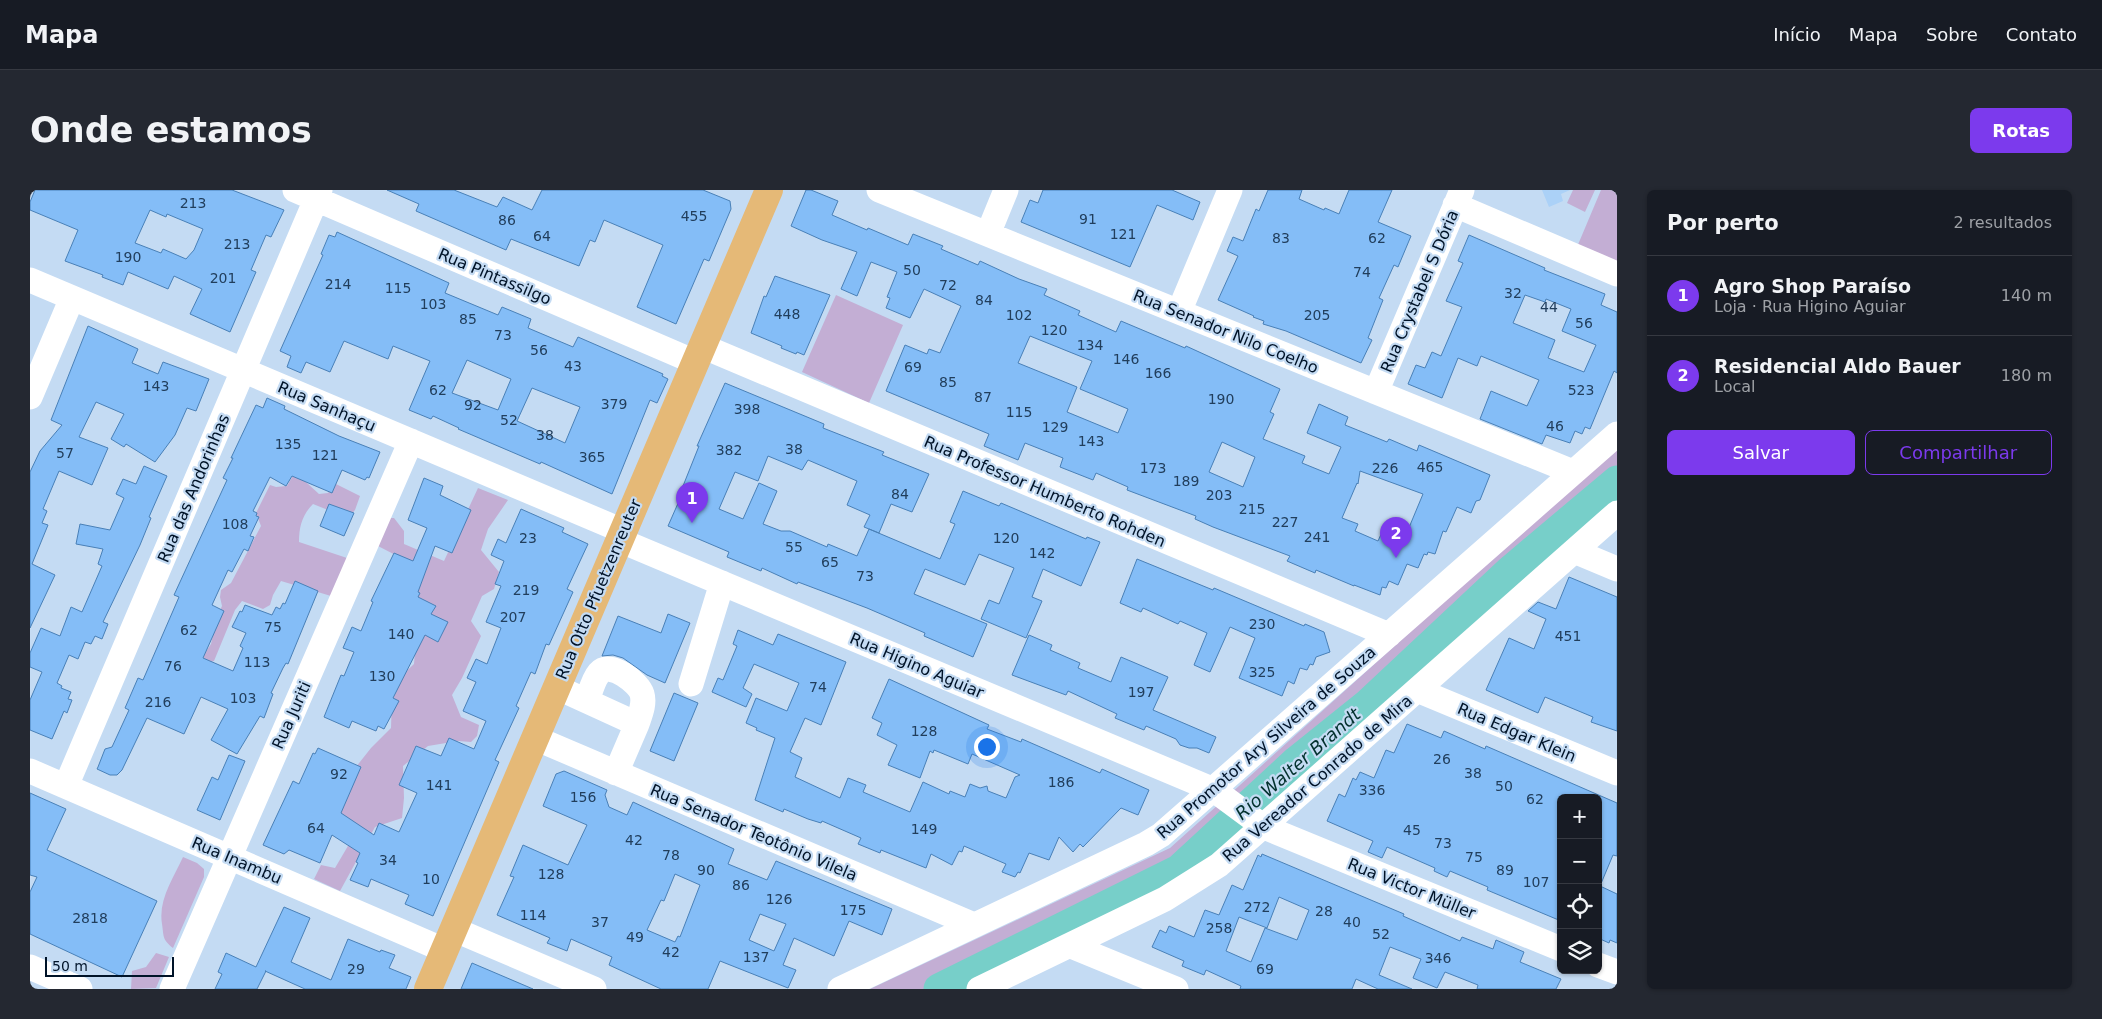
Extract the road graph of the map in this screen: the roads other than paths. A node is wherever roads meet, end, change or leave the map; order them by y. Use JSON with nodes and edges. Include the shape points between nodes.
{"nodes":[{"id":1,"x":769,"y":190,"type":"edge"},
{"id":2,"x":879,"y":190,"type":"edge"},
{"id":3,"x":1006,"y":190,"type":"edge"},
{"id":4,"x":1230,"y":190,"type":"edge"},
{"id":5,"x":310,"y":193,"type":"edge"},
{"id":6,"x":1459,"y":198,"type":"edge"},
{"id":7,"x":988,"y":234,"type":"junction"},
{"id":8,"x":1617,"y":274,"type":"edge"},
{"id":9,"x":30,"y":280,"type":"edge"},
{"id":10,"x":72,"y":298,"type":"junction"},
{"id":11,"x":1179,"y":312,"type":"junction"},
{"id":12,"x":699,"y":354,"type":"junction"},
{"id":13,"x":243,"y":370,"type":"junction"},
{"id":14,"x":1376,"y":392,"type":"junction"},
{"id":15,"x":30,"y":397,"type":"edge"},
{"id":16,"x":1617,"y":434,"type":"edge"},
{"id":17,"x":411,"y":441,"type":"junction"},
{"id":18,"x":1573,"y":472,"type":"junction"},
{"id":19,"x":1617,"y":513,"type":"edge"},
{"id":20,"x":621,"y":535,"type":"junction"},
{"id":21,"x":1574,"y":551,"type":"junction"},
{"id":22,"x":1617,"y":569,"type":"edge"},
{"id":23,"x":722,"y":583,"type":"junction"},
{"id":24,"x":1389,"y":635,"type":"junction"},
{"id":25,"x":691,"y":684,"type":"dead end"},
{"id":26,"x":556,"y":687,"type":"junction"},
{"id":27,"x":1417,"y":690,"type":"junction"},
{"id":28,"x":587,"y":701,"type":"junction"},
{"id":29,"x":637,"y":724,"type":"junction"},
{"id":30,"x":534,"y":738,"type":"junction"},
{"id":31,"x":30,"y":771,"type":"edge"},
{"id":32,"x":616,"y":773,"type":"junction"},
{"id":33,"x":1617,"y":773,"type":"edge"},
{"id":34,"x":66,"y":786,"type":"junction"},
{"id":35,"x":1214,"y":790,"type":"junction"},
{"id":36,"x":1264,"y":827,"type":"junction"},
{"id":37,"x":230,"y":857,"type":"junction"},
{"id":38,"x":974,"y":925,"type":"junction"},
{"id":39,"x":449,"y":939,"type":"junction"},
{"id":40,"x":1071,"y":946,"type":"junction"},
{"id":41,"x":1557,"y":947,"type":"edge"},
{"id":42,"x":1602,"y":966,"type":"edge"},
{"id":43,"x":30,"y":967,"type":"edge"},
{"id":44,"x":1617,"y":972,"type":"edge"},
{"id":45,"x":1141,"y":982,"type":"edge"},
{"id":46,"x":80,"y":989,"type":"edge"},
{"id":47,"x":172,"y":989,"type":"edge"},
{"id":48,"x":428,"y":989,"type":"edge"},
{"id":49,"x":594,"y":989,"type":"edge"},
{"id":50,"x":840,"y":989,"type":"edge"},
{"id":51,"x":979,"y":989,"type":"edge"},
{"id":52,"x":1176,"y":989,"type":"edge"}],
"edges":[{"from":1,"to":12,"type":"main road","name":"Rua Otto Pfuetzenreuter"},
{"from":2,"to":7,"type":"street","name":"Rua Senador Nilo Coelho"},
{"from":3,"to":7,"type":"street"},
{"from":4,"to":11,"type":"street"},
{"from":5,"to":12,"type":"street","name":"Rua Pintassilgo"},
{"from":5,"to":13,"type":"street","name":"Rua das Andorinhas"},
{"from":6,"to":8,"type":"street"},
{"from":6,"to":14,"type":"street","name":"Rua Crystabel S Dória"},
{"from":7,"to":11,"type":"street","name":"Rua Senador Nilo Coelho"},
{"from":9,"to":10,"type":"street","name":"Rua Sanhaçu"},
{"from":10,"to":13,"type":"street","name":"Rua Sanhaçu"},
{"from":10,"to":15,"type":"street"},
{"from":11,"to":14,"type":"street","name":"Rua Senador Nilo Coelho"},
{"from":12,"to":20,"type":"main road","name":"Rua Otto Pfuetzenreuter"},
{"from":12,"to":24,"type":"street","name":"Rua Professor Humberto Rohden"},
{"from":13,"to":17,"type":"street","name":"Rua Sanhaçu"},
{"from":13,"to":34,"type":"street","name":"Rua das Andorinhas"},
{"from":14,"to":18,"type":"street","name":"Rua Senador Nilo Coelho"},
{"from":16,"to":18,"type":"street","name":"Rua Promotor Ary Silveira de Souza"},
{"from":17,"to":20,"type":"street","name":"Rua Sanhaçu"},
{"from":17,"to":37,"type":"street","name":"Rua Juriti"},
{"from":18,"to":24,"type":"street","name":"Rua Promotor Ary Silveira de Souza"},
{"from":19,"to":21,"type":"street","name":"Rua Vereador Conrado de Mira"},
{"from":20,"to":23,"type":"street","name":"Rua Higino Aguiar"},
{"from":20,"to":26,"type":"main road","name":"Rua Otto Pfuetzenreuter"},
{"from":21,"to":22,"type":"street"},
{"from":21,"to":27,"type":"street","name":"Rua Vereador Conrado de Mira"},
{"from":23,"to":25,"type":"street"},
{"from":23,"to":35,"type":"street","name":"Rua Higino Aguiar"},
{"from":24,"to":35,"type":"street","name":"Rua Promotor Ary Silveira de Souza"},
{"from":26,"to":28,"type":"street"},
{"from":26,"to":30,"type":"main road","name":"Rua Otto Pfuetzenreuter"},
{"from":27,"to":33,"type":"street","name":"Rua Edgar Klein"},
{"from":27,"to":36,"type":"street","name":"Rua Vereador Conrado de Mira"},
{"from":28,"to":29,"type":"street"},
{"from":28,"to":29,"type":"street","via":[[600,672],[613,669],[640,688],[644,702]]},
{"from":29,"to":32,"type":"street"},
{"from":30,"to":32,"type":"street","name":"Rua Senador Teotônio Vilela"},
{"from":30,"to":39,"type":"main road","name":"Rua Otto Pfuetzenreuter"},
{"from":31,"to":34,"type":"street","name":"Rua Inambu"},
{"from":32,"to":38,"type":"street","name":"Rua Senador Teotônio Vilela"},
{"from":34,"to":37,"type":"street","name":"Rua Inambu"},
{"from":35,"to":36,"type":"street","name":"Rua Higino Aguiar"},
{"from":35,"to":38,"type":"street","name":"Rua Promotor Ary Silveira de Souza","via":[[1161,836]]},
{"from":36,"to":40,"type":"street","name":"Rua Vereador Conrado de Mira","via":[[1193,882]]},
{"from":36,"to":41,"type":"street","name":"Rua Victor Müller"},
{"from":37,"to":39,"type":"street","name":"Rua Inambu"},
{"from":37,"to":47,"type":"street","name":"Rua Juriti"},
{"from":38,"to":50,"type":"street","name":"Rua Promotor Ary Silveira de Souza"},
{"from":39,"to":48,"type":"main road","name":"Rua Otto Pfuetzenreuter"},
{"from":39,"to":49,"type":"street","name":"Rua Inambu"},
{"from":40,"to":45,"type":"street"},
{"from":40,"to":51,"type":"street","name":"Rua Vereador Conrado de Mira"},
{"from":42,"to":44,"type":"street"},
{"from":43,"to":46,"type":"street"},
{"from":45,"to":52,"type":"street"}]}
